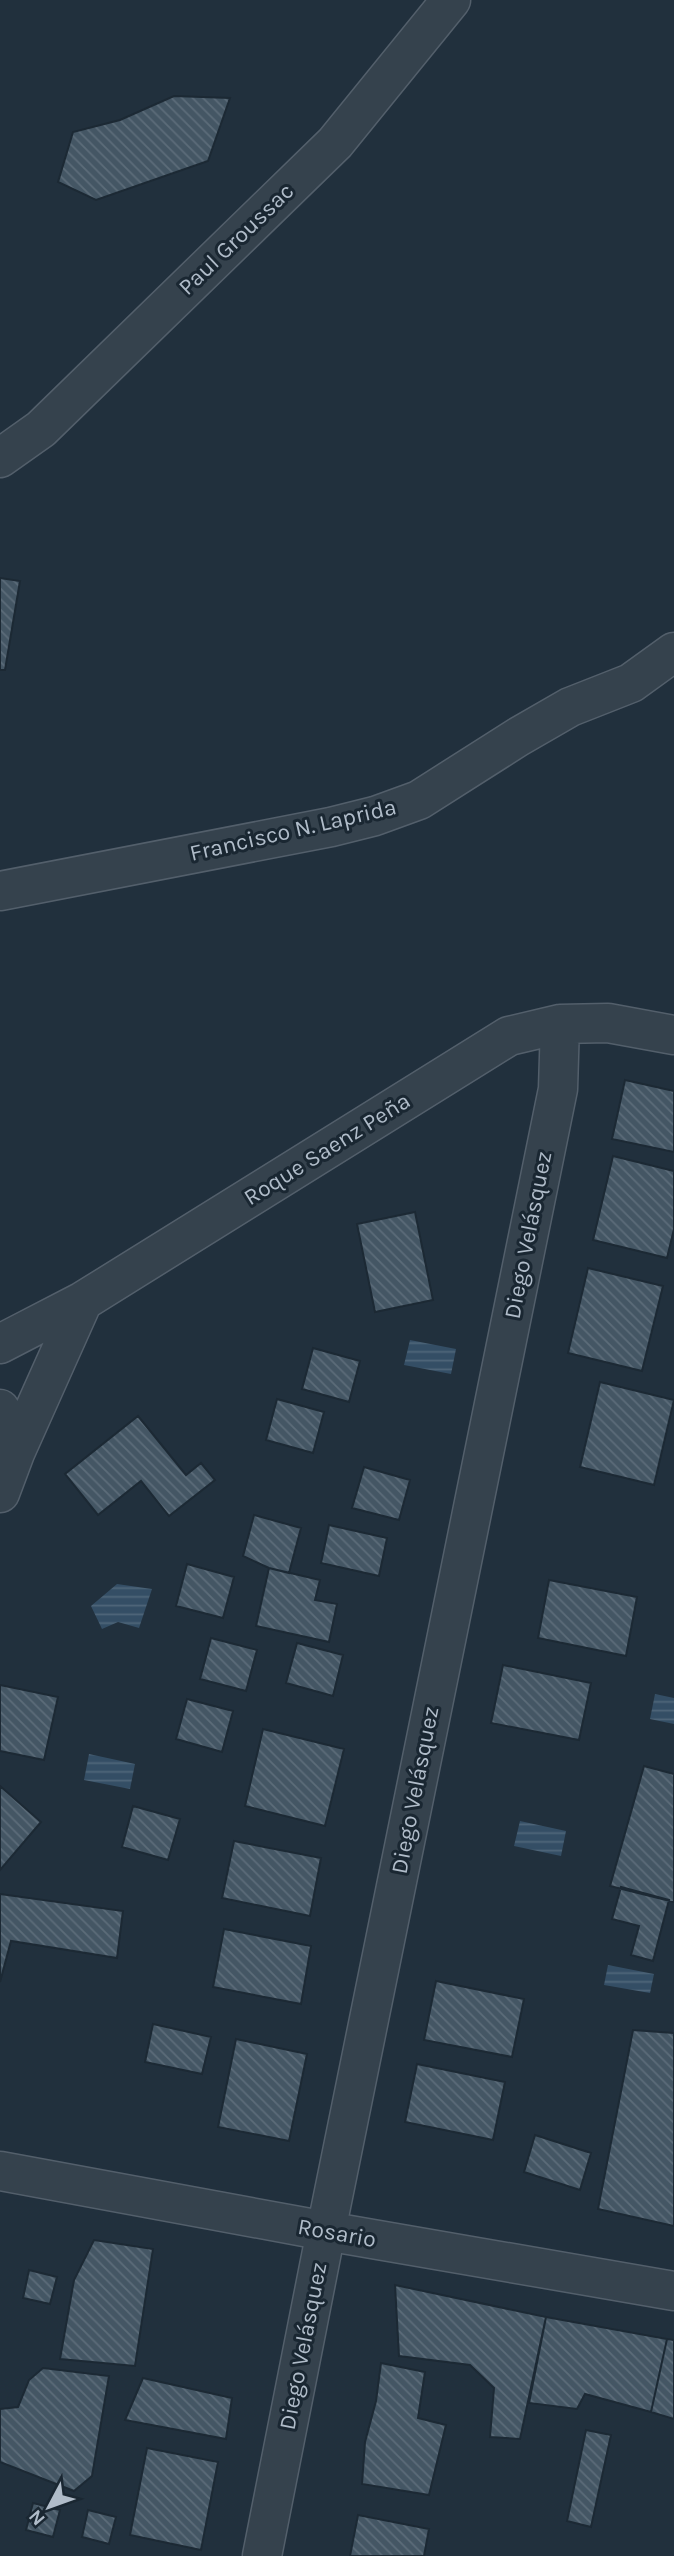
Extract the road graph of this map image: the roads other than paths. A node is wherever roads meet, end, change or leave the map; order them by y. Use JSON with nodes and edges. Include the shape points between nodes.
{"nodes":[{"id":1,"x":451,"y":0,"type":"edge"},
{"id":2,"x":0,"y":458,"type":"edge"},
{"id":3,"x":674,"y":652,"type":"edge"},
{"id":4,"x":0,"y":891,"type":"edge"},
{"id":5,"x":560,"y":1024,"type":"junction"},
{"id":6,"x":674,"y":1035,"type":"edge"},
{"id":7,"x":83,"y":1301,"type":"junction"},
{"id":8,"x":0,"y":1344,"type":"edge"},
{"id":9,"x":0,"y":1409,"type":"edge"},
{"id":10,"x":15,"y":1452,"type":"junction"},
{"id":11,"x":0,"y":1493,"type":"edge"},
{"id":12,"x":0,"y":2171,"type":"edge"},
{"id":13,"x":326,"y":2231,"type":"junction"},
{"id":14,"x":674,"y":2291,"type":"edge"},
{"id":15,"x":262,"y":2556,"type":"edge"}],
"edges":[{"from":1,"to":2,"type":"street","name":"Paul Groussac","via":[[335,143],[41,429]]},
{"from":3,"to":4,"type":"street","name":"Francisco N. Laprida","via":[[631,683],[570,707],[419,800],[375,816]]},
{"from":5,"to":6,"type":"street","name":"Roque Saenz Peña","via":[[608,1023]]},
{"from":5,"to":7,"type":"street","name":"Roque Saenz Peña","via":[[509,1035]]},
{"from":5,"to":13,"type":"street","name":"Diego Velásquez","via":[[558,1089]]},
{"from":7,"to":8,"type":"street","name":"Roque Saenz Peña"},
{"from":7,"to":10,"type":"street"},
{"from":9,"to":10,"type":"street"},
{"from":10,"to":11,"type":"street"},
{"from":12,"to":13,"type":"street","name":"Rosario"},
{"from":13,"to":14,"type":"street","name":"Rosario"},
{"from":13,"to":15,"type":"street","name":"Diego Velásquez"}]}
